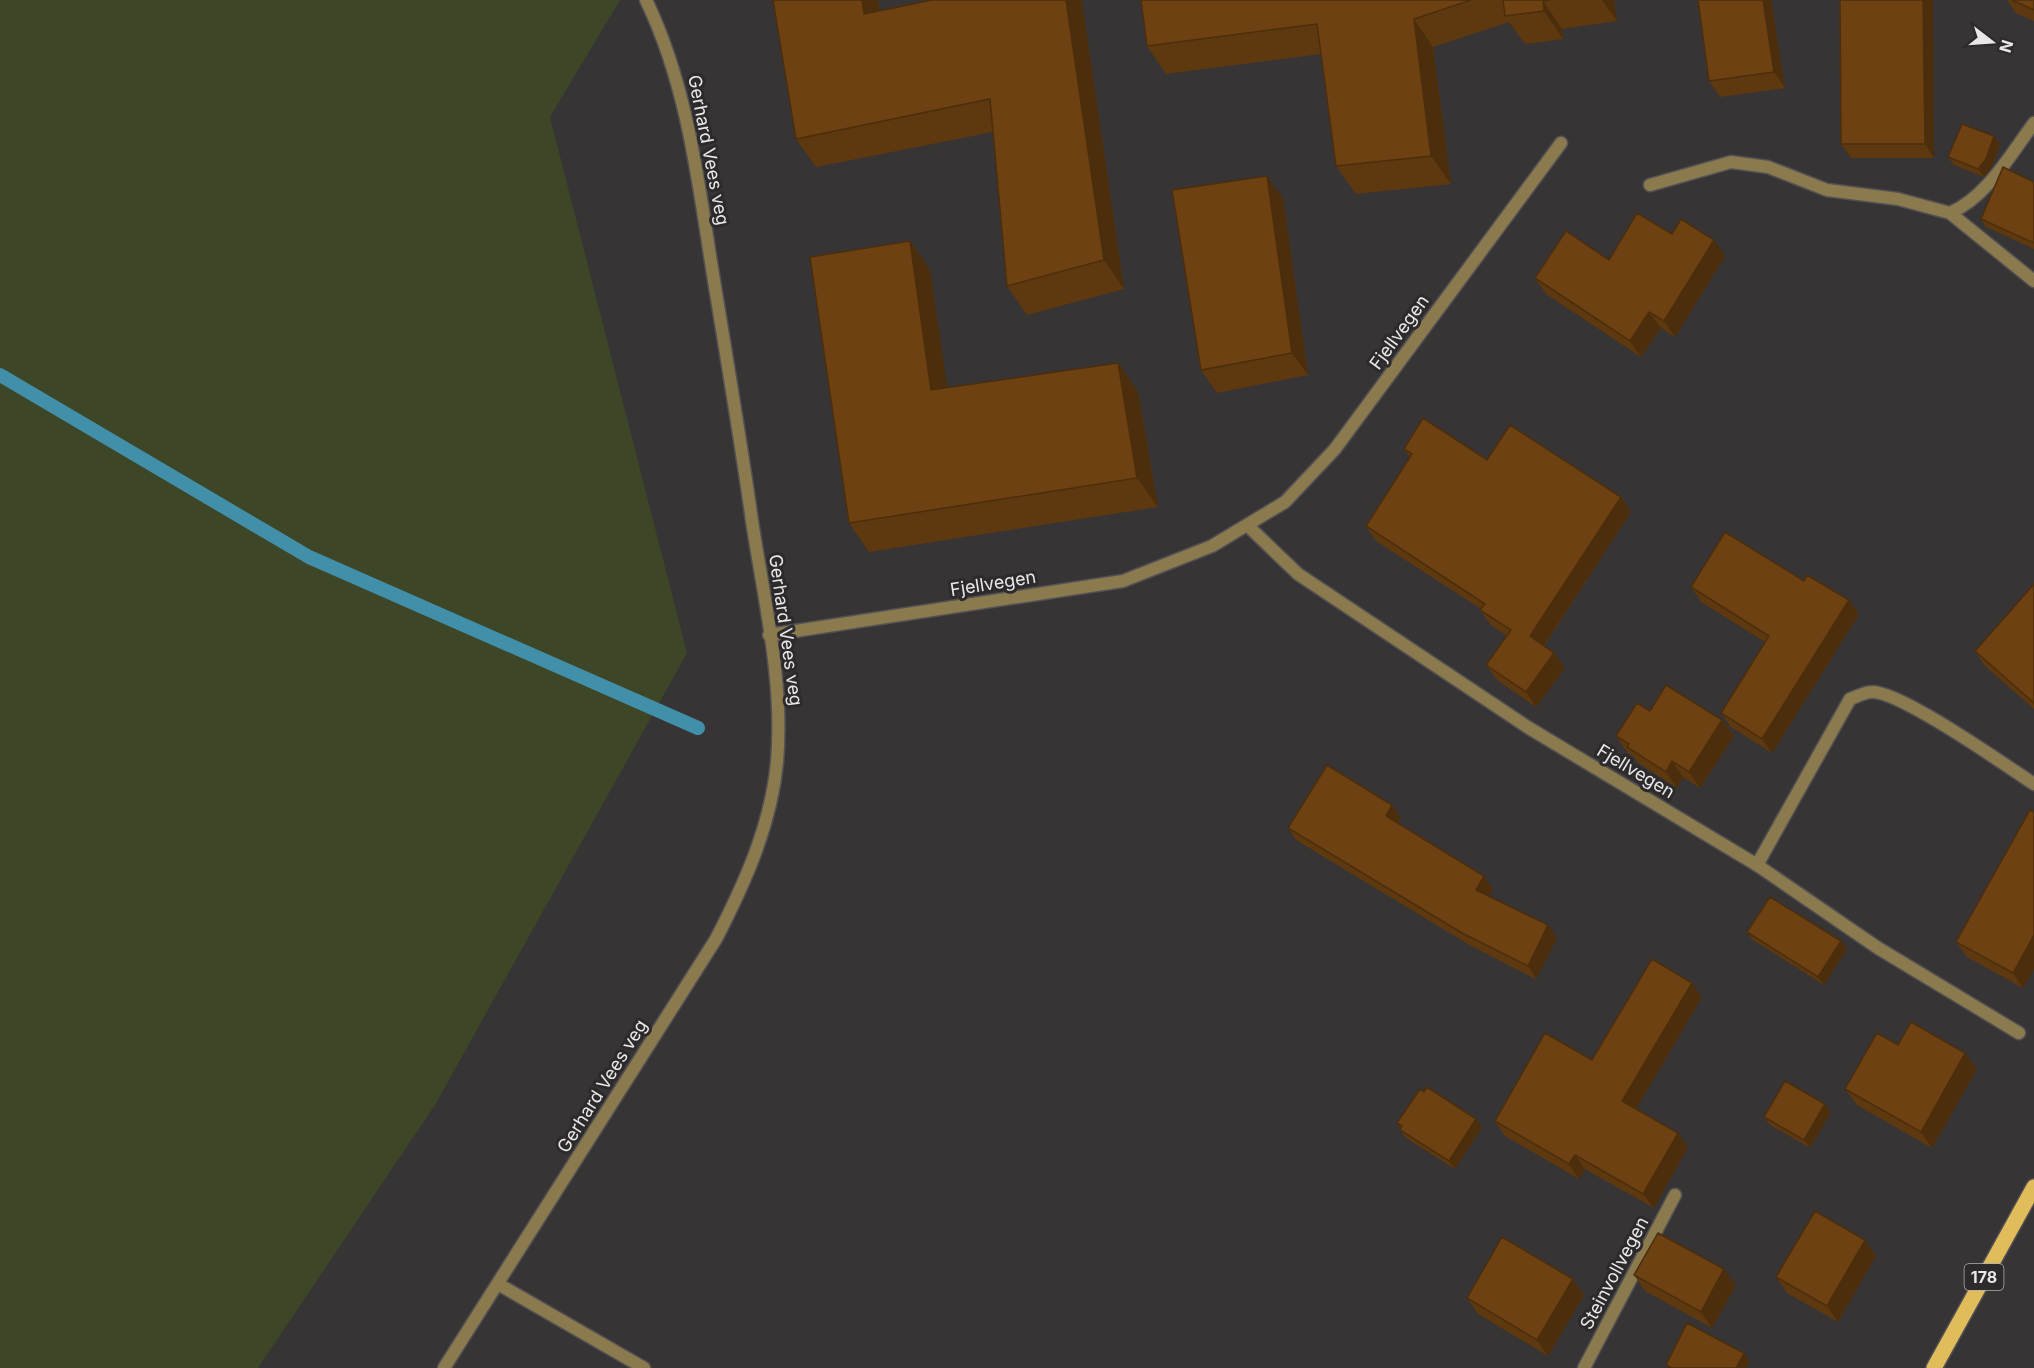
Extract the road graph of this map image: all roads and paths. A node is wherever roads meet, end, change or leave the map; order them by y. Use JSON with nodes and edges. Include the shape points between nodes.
{"nodes":[{"id":1,"x":646,"y":0,"type":"edge"},
{"id":2,"x":2034,"y":123,"type":"edge"},
{"id":3,"x":1561,"y":143,"type":"dead end"},
{"id":4,"x":1650,"y":184,"type":"dead end"},
{"id":5,"x":1950,"y":213,"type":"junction"},
{"id":6,"x":2034,"y":281,"type":"edge"},
{"id":7,"x":1247,"y":525,"type":"junction"},
{"id":8,"x":769,"y":635,"type":"junction"},
{"id":9,"x":2034,"y":784,"type":"edge"},
{"id":10,"x":1757,"y":865,"type":"junction"},
{"id":11,"x":2019,"y":1033,"type":"dead end"},
{"id":12,"x":2034,"y":1186,"type":"edge"},
{"id":13,"x":1675,"y":1195,"type":"dead end"},
{"id":14,"x":498,"y":1284,"type":"junction"},
{"id":15,"x":444,"y":1368,"type":"edge"},
{"id":16,"x":644,"y":1368,"type":"edge"},
{"id":17,"x":1584,"y":1368,"type":"edge"},
{"id":18,"x":1934,"y":1368,"type":"edge"}],
"edges":[{"from":1,"to":8,"type":"street","name":"Gerhard Vees veg","via":[[674,65],[690,130]]},
{"from":2,"to":5,"type":"street","via":[[1981,192]]},
{"from":3,"to":7,"type":"street","name":"Fjellvegen","via":[[1335,449],[1285,502]]},
{"from":4,"to":5,"type":"street","via":[[1731,162],[1768,167],[1827,190],[1898,199]]},
{"from":5,"to":6,"type":"street"},
{"from":7,"to":8,"type":"street","name":"Fjellvegen","via":[[1212,546],[1124,581]]},
{"from":7,"to":10,"type":"street","name":"Fjellvegen","via":[[1308,581],[1529,728]]},
{"from":8,"to":14,"type":"street","name":"Gerhard Vees veg","via":[[780,706],[777,763],[766,820],[742,888],[689,983]]},
{"from":9,"to":10,"type":"street","via":[[1936,721],[1889,695],[1871,692],[1850,699]]},
{"from":10,"to":11,"type":"street","name":"Fjellvegen","via":[[1878,948]]},
{"from":12,"to":18,"type":"main road","number":"178"},
{"from":13,"to":17,"type":"street","name":"Steinvollvegen"},
{"from":14,"to":15,"type":"street","name":"Gerhard Vees veg"},
{"from":14,"to":16,"type":"street"}]}
